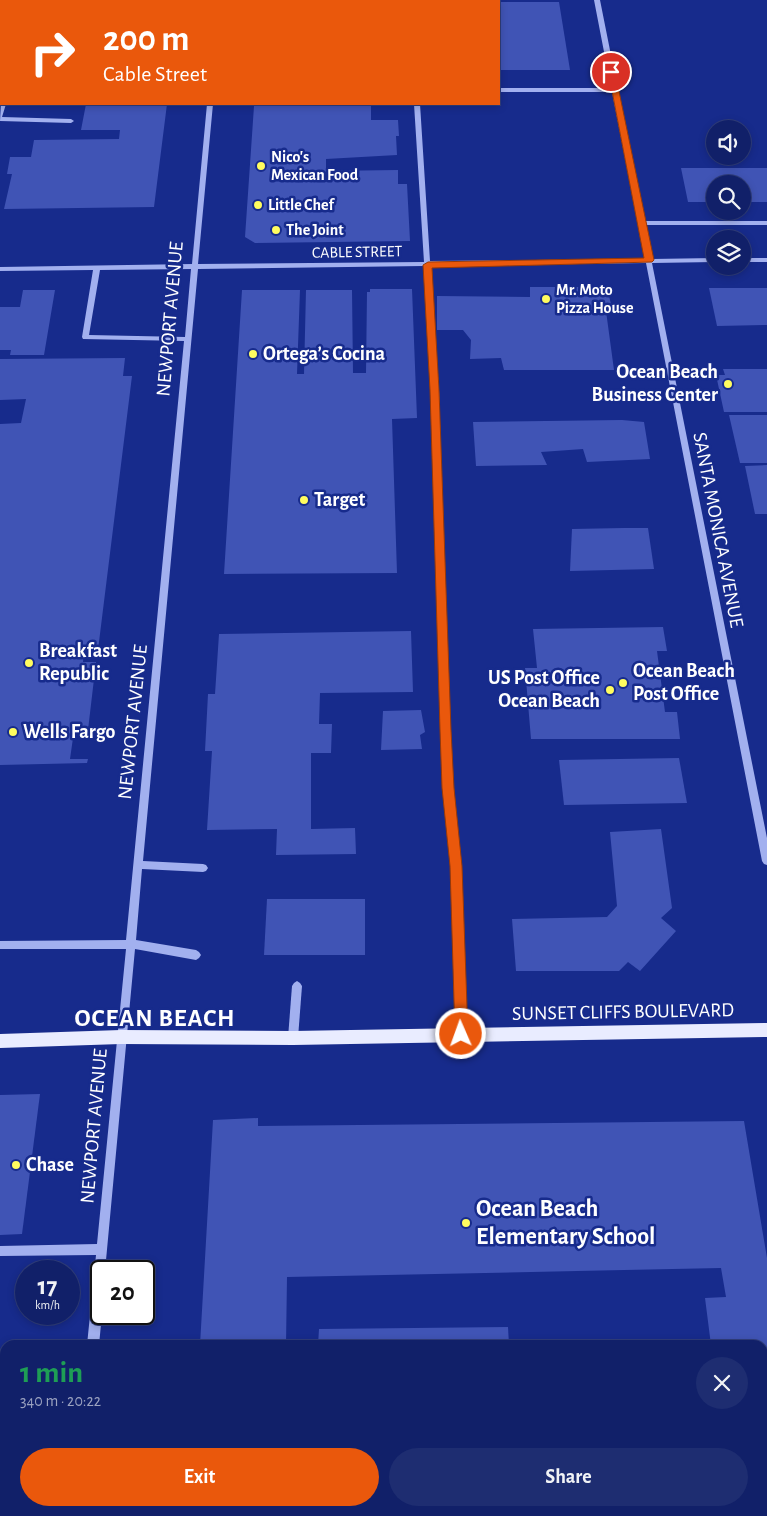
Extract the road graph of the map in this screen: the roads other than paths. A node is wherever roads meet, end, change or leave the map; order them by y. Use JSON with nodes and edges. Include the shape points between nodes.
{"nodes":[{"id":1,"x":597,"y":0,"type":"edge"},
{"id":2,"x":500,"y":90,"type":"edge"},
{"id":3,"x":615,"y":90,"type":"junction"},
{"id":4,"x":210,"y":105,"type":"edge"},
{"id":5,"x":417,"y":105,"type":"edge"},
{"id":6,"x":0,"y":117,"type":"edge"},
{"id":7,"x":71,"y":121,"type":"dead end"},
{"id":8,"x":642,"y":223,"type":"junction"},
{"id":9,"x":767,"y":223,"type":"edge"},
{"id":10,"x":649,"y":260,"type":"junction"},
{"id":11,"x":706,"y":260,"type":"edge"},
{"id":12,"x":751,"y":260,"type":"edge"},
{"id":13,"x":767,"y":260,"type":"edge"},
{"id":14,"x":428,"y":265,"type":"junction"},
{"id":15,"x":97,"y":268,"type":"junction"},
{"id":16,"x":194,"y":268,"type":"junction"},
{"id":17,"x":0,"y":269,"type":"edge"},
{"id":18,"x":188,"y":339,"type":"junction"},
{"id":19,"x":767,"y":861,"type":"edge"},
{"id":20,"x":138,"y":865,"type":"junction"},
{"id":21,"x":203,"y":868,"type":"dead end"},
{"id":22,"x":131,"y":944,"type":"junction"},
{"id":23,"x":0,"y":945,"type":"edge"},
{"id":24,"x":196,"y":955,"type":"dead end"},
{"id":25,"x":297,"y":986,"type":"dead end"},
{"id":26,"x":767,"y":1030,"type":"edge"},
{"id":27,"x":461,"y":1034,"type":"junction"},
{"id":28,"x":121,"y":1037,"type":"junction"},
{"id":29,"x":293,"y":1038,"type":"junction"},
{"id":30,"x":0,"y":1041,"type":"edge"},
{"id":31,"x":102,"y":1249,"type":"junction"},
{"id":32,"x":0,"y":1251,"type":"edge"},
{"id":33,"x":93,"y":1340,"type":"edge"}],
"edges":[{"from":1,"to":3,"type":"street","name":"SANTA MONICA AVENUE"},
{"from":2,"to":3,"type":"lane"},
{"from":3,"to":8,"type":"street","name":"SANTA MONICA AVENUE"},
{"from":4,"to":16,"type":"street","name":"NEWPORT AVENUE"},
{"from":5,"to":14,"type":"street"},
{"from":6,"to":7,"type":"street"},
{"from":8,"to":9,"type":"street"},
{"from":8,"to":10,"type":"street","name":"SANTA MONICA AVENUE"},
{"from":10,"to":11,"type":"street","name":"CABLE STREET"},
{"from":10,"to":14,"type":"street","name":"CABLE STREET"},
{"from":10,"to":19,"type":"street","name":"SANTA MONICA AVENUE"},
{"from":12,"to":13,"type":"street"},
{"from":14,"to":16,"type":"street","name":"CABLE STREET"},
{"from":14,"to":27,"type":"street"},
{"from":15,"to":16,"type":"street","name":"CABLE STREET"},
{"from":15,"to":17,"type":"street","name":"CABLE STREET"},
{"from":15,"to":18,"type":"lane","via":[[85,337]]},
{"from":16,"to":18,"type":"street","name":"NEWPORT AVENUE"},
{"from":18,"to":20,"type":"street","name":"NEWPORT AVENUE"},
{"from":20,"to":21,"type":"street"},
{"from":20,"to":22,"type":"street","name":"NEWPORT AVENUE"},
{"from":22,"to":23,"type":"street"},
{"from":22,"to":24,"type":"street"},
{"from":22,"to":28,"type":"street","name":"NEWPORT AVENUE"},
{"from":25,"to":29,"type":"street"},
{"from":26,"to":27,"type":"main road","name":"SUNSET CLIFFS BOULEVARD"},
{"from":27,"to":29,"type":"main road","name":"SUNSET CLIFFS BOULEVARD"},
{"from":28,"to":29,"type":"main road","name":"SUNSET CLIFFS BOULEVARD"},
{"from":28,"to":30,"type":"main road","name":"SUNSET CLIFFS BOULEVARD"},
{"from":28,"to":31,"type":"street","name":"NEWPORT AVENUE"},
{"from":31,"to":32,"type":"street"},
{"from":31,"to":33,"type":"street","name":"NEWPORT AVENUE"}]}
